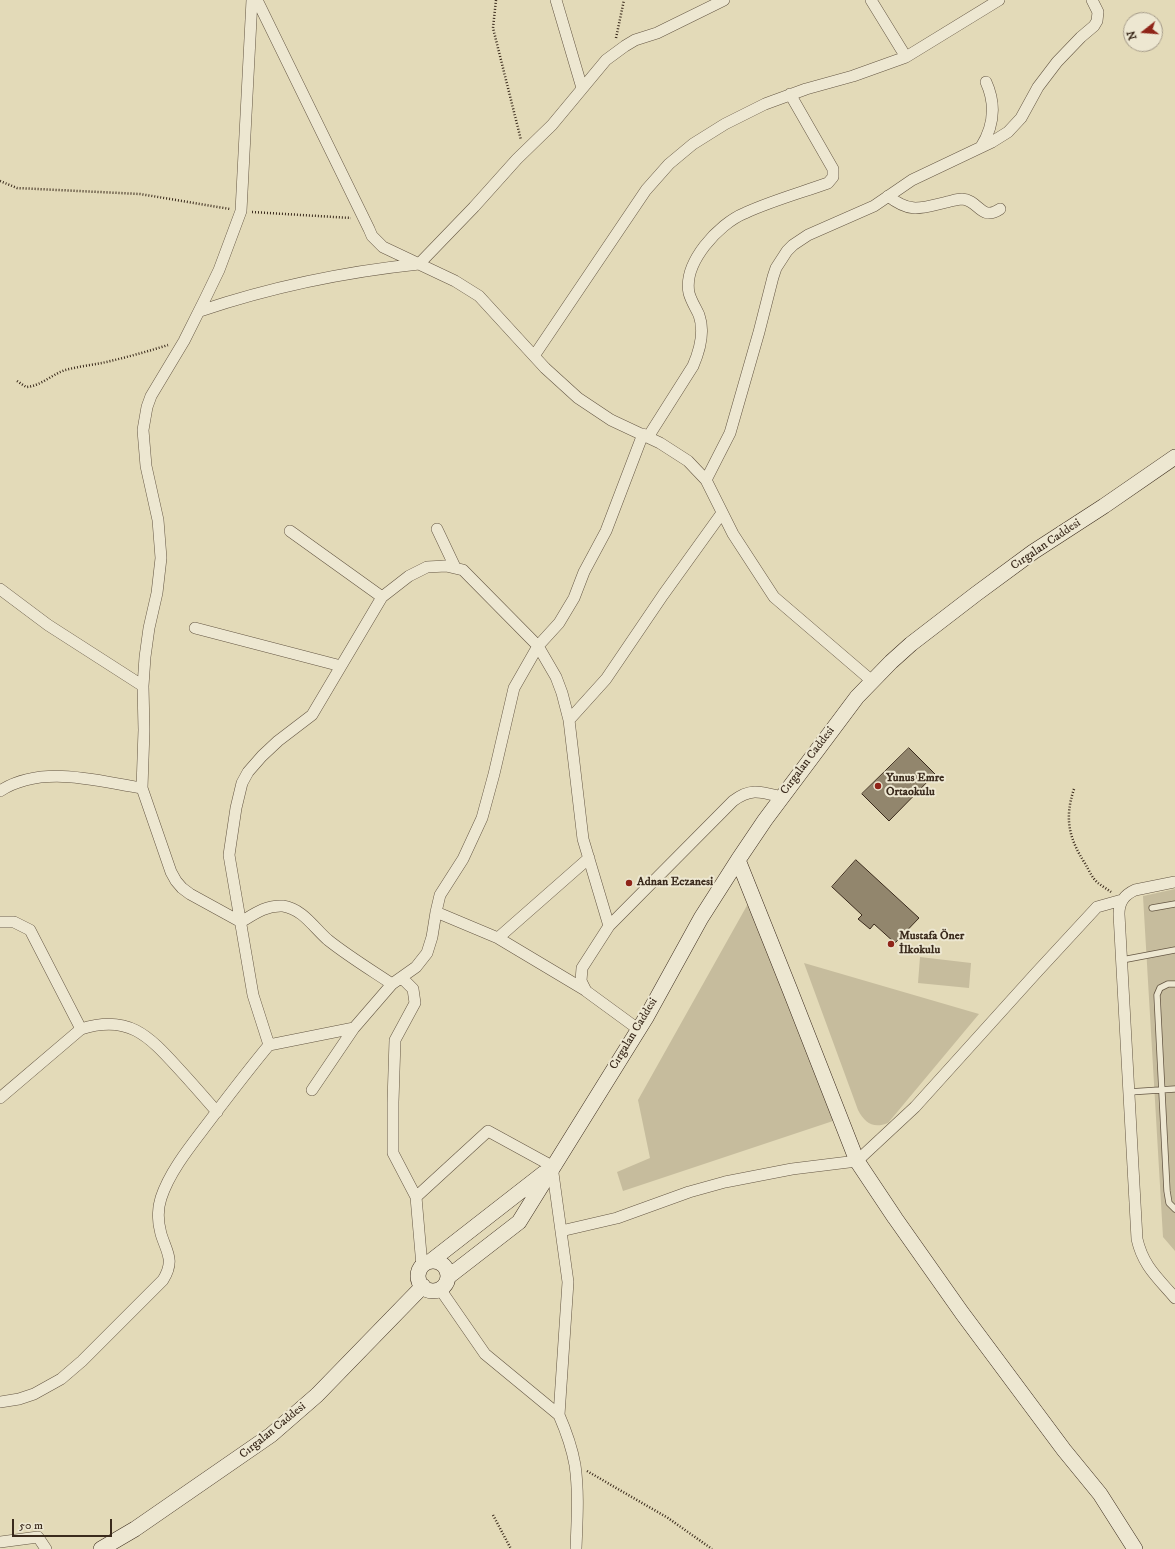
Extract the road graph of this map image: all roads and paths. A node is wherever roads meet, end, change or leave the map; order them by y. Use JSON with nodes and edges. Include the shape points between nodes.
{"nodes":[{"id":1,"x":252,"y":0,"type":"edge"},
{"id":2,"x":257,"y":0,"type":"edge"},
{"id":3,"x":496,"y":0,"type":"edge"},
{"id":4,"x":556,"y":0,"type":"edge"},
{"id":5,"x":624,"y":0,"type":"edge"},
{"id":6,"x":724,"y":0,"type":"edge"},
{"id":7,"x":871,"y":0,"type":"edge"},
{"id":8,"x":999,"y":0,"type":"edge"},
{"id":9,"x":1092,"y":0,"type":"edge"},
{"id":10,"x":615,"y":52,"type":"junction"},
{"id":11,"x":906,"y":57,"type":"junction"},
{"id":12,"x":986,"y":82,"type":"dead end"},
{"id":13,"x":582,"y":88,"type":"junction"},
{"id":14,"x":790,"y":94,"type":"junction"},
{"id":15,"x":981,"y":147,"type":"junction"},
{"id":16,"x":524,"y":152,"type":"junction"},
{"id":17,"x":0,"y":181,"type":"edge"},
{"id":18,"x":888,"y":196,"type":"junction"},
{"id":19,"x":1000,"y":210,"type":"dead end"},
{"id":20,"x":241,"y":211,"type":"junction"},
{"id":21,"x":364,"y":219,"type":"junction"},
{"id":22,"x":419,"y":264,"type":"junction"},
{"id":23,"x":200,"y":310,"type":"junction"},
{"id":24,"x":184,"y":341,"type":"junction"},
{"id":25,"x":534,"y":356,"type":"junction"},
{"id":26,"x":17,"y":381,"type":"dead end"},
{"id":27,"x":646,"y":436,"type":"junction"},
{"id":28,"x":1175,"y":457,"type":"edge"},
{"id":29,"x":706,"y":480,"type":"junction"},
{"id":30,"x":722,"y":513,"type":"junction"},
{"id":31,"x":437,"y":529,"type":"dead end"},
{"id":32,"x":290,"y":531,"type":"dead end"},
{"id":33,"x":455,"y":567,"type":"junction"},
{"id":34,"x":0,"y":589,"type":"edge"},
{"id":35,"x":382,"y":597,"type":"junction"},
{"id":36,"x":195,"y":628,"type":"dead end"},
{"id":37,"x":538,"y":646,"type":"junction"},
{"id":38,"x":341,"y":666,"type":"junction"},
{"id":39,"x":872,"y":681,"type":"junction"},
{"id":40,"x":143,"y":686,"type":"junction"},
{"id":41,"x":569,"y":720,"type":"junction"},
{"id":42,"x":1,"y":788,"type":"edge"},
{"id":43,"x":142,"y":788,"type":"junction"},
{"id":44,"x":1074,"y":789,"type":"dead end"},
{"id":45,"x":782,"y":797,"type":"junction"},
{"id":46,"x":589,"y":858,"type":"junction"},
{"id":47,"x":738,"y":860,"type":"junction"},
{"id":48,"x":1175,"y":882,"type":"edge"},
{"id":49,"x":1122,"y":900,"type":"junction"},
{"id":50,"x":1175,"y":904,"type":"edge"},
{"id":51,"x":1152,"y":908,"type":"dead end"},
{"id":52,"x":436,"y":912,"type":"junction"},
{"id":53,"x":0,"y":922,"type":"edge"},
{"id":54,"x":241,"y":922,"type":"junction"},
{"id":55,"x":609,"y":926,"type":"junction"},
{"id":56,"x":498,"y":938,"type":"junction"},
{"id":57,"x":1175,"y":950,"type":"edge"},
{"id":58,"x":1122,"y":960,"type":"junction"},
{"id":59,"x":396,"y":981,"type":"junction"},
{"id":60,"x":1175,"y":984,"type":"edge"},
{"id":61,"x":586,"y":991,"type":"junction"},
{"id":62,"x":354,"y":1028,"type":"junction"},
{"id":63,"x":81,"y":1029,"type":"junction"},
{"id":64,"x":638,"y":1029,"type":"junction"},
{"id":65,"x":268,"y":1045,"type":"junction"},
{"id":66,"x":1175,"y":1089,"type":"edge"},
{"id":67,"x":312,"y":1090,"type":"dead end"},
{"id":68,"x":1161,"y":1090,"type":"junction"},
{"id":69,"x":1129,"y":1092,"type":"junction"},
{"id":70,"x":0,"y":1098,"type":"edge"},
{"id":71,"x":217,"y":1112,"type":"junction"},
{"id":72,"x":857,"y":1161,"type":"junction"},
{"id":73,"x":552,"y":1166,"type":"junction"},
{"id":74,"x":416,"y":1197,"type":"junction"},
{"id":75,"x":1175,"y":1209,"type":"edge"},
{"id":76,"x":561,"y":1231,"type":"junction"},
{"id":77,"x":427,"y":1264,"type":"junction"},
{"id":78,"x":444,"y":1283,"type":"junction"},
{"id":79,"x":423,"y":1286,"type":"junction"},
{"id":80,"x":1175,"y":1298,"type":"edge"},
{"id":81,"x":0,"y":1402,"type":"edge"},
{"id":82,"x":559,"y":1415,"type":"junction"},
{"id":83,"x":575,"y":1464,"type":"junction"},
{"id":84,"x":493,"y":1515,"type":"dead end"},
{"id":85,"x":0,"y":1542,"type":"edge"},
{"id":86,"x":46,"y":1549,"type":"edge"},
{"id":87,"x":101,"y":1549,"type":"edge"},
{"id":88,"x":511,"y":1549,"type":"edge"},
{"id":89,"x":576,"y":1549,"type":"edge"},
{"id":90,"x":712,"y":1549,"type":"edge"},
{"id":91,"x":1135,"y":1549,"type":"edge"}],
"edges":[{"from":1,"to":20,"type":"street"},
{"from":2,"to":21,"type":"street"},
{"from":3,"to":16,"type":"path","via":[[493,28]]},
{"from":4,"to":13,"type":"street"},
{"from":5,"to":10,"type":"path"},
{"from":6,"to":10,"type":"street","via":[[657,33],[635,40]]},
{"from":7,"to":11,"type":"street"},
{"from":8,"to":11,"type":"street"},
{"from":9,"to":15,"type":"street","via":[[1098,12],[1094,26],[1047,74],[1015,126],[1001,138]]},
{"from":10,"to":13,"type":"street"},
{"from":11,"to":14,"type":"street"},
{"from":12,"to":15,"type":"street","via":[[991,95],[993,113],[989,131]]},
{"from":13,"to":16,"type":"street","via":[[552,125]]},
{"from":14,"to":25,"type":"street","via":[[725,124],[693,144],[669,164],[646,190]]},
{"from":14,"to":27,"type":"street","via":[[833,169],[833,177],[828,183],[744,213],[723,227],[704,247],[692,266],[689,278],[689,294],[700,322],[701,338],[698,351],[693,366]]},
{"from":15,"to":18,"type":"street","via":[[912,180]]},
{"from":16,"to":22,"type":"street"},
{"from":17,"to":20,"type":"path","via":[[17,188],[140,194]]},
{"from":18,"to":19,"type":"street","via":[[904,206],[917,209],[960,198],[970,201],[983,212],[992,213]]},
{"from":18,"to":29,"type":"street","via":[[874,206],[808,235],[793,245],[781,259],[773,278],[730,433]]},
{"from":20,"to":21,"type":"path"},
{"from":20,"to":23,"type":"street"},
{"from":21,"to":22,"type":"street","via":[[372,236],[383,247]]},
{"from":22,"to":23,"type":"street","via":[[303,281]]},
{"from":22,"to":25,"type":"street","via":[[479,296]]},
{"from":23,"to":24,"type":"street"},
{"from":24,"to":26,"type":"path","via":[[65,370],[34,386],[26,387]]},
{"from":24,"to":40,"type":"street","via":[[151,396],[143,430],[146,466],[158,520],[161,558],[148,635]]},
{"from":25,"to":27,"type":"street","via":[[578,398],[611,420]]},
{"from":27,"to":29,"type":"street","via":[[688,461]]},
{"from":27,"to":37,"type":"street","via":[[606,531],[584,572],[574,598],[559,623]]},
{"from":28,"to":39,"type":"street","name":"Cırgalan Caddesi","via":[[1004,572],[911,644]]},
{"from":29,"to":30,"type":"street"},
{"from":30,"to":39,"type":"street","via":[[774,597]]},
{"from":30,"to":41,"type":"street","via":[[606,678]]},
{"from":31,"to":33,"type":"street"},
{"from":32,"to":35,"type":"street"},
{"from":33,"to":35,"type":"street","via":[[437,566],[418,571]]},
{"from":33,"to":37,"type":"street","via":[[463,570]]},
{"from":34,"to":40,"type":"street","via":[[48,625]]},
{"from":35,"to":38,"type":"street"},
{"from":36,"to":38,"type":"street"},
{"from":37,"to":41,"type":"street","via":[[556,677]]},
{"from":37,"to":52,"type":"street","via":[[514,688],[482,818],[463,859],[440,895]]},
{"from":38,"to":54,"type":"street","via":[[312,715],[268,751],[242,783],[229,855]]},
{"from":39,"to":45,"type":"street","name":"Cırgalan Caddesi","via":[[843,714]]},
{"from":40,"to":43,"type":"street"},
{"from":41,"to":46,"type":"street","via":[[583,839]]},
{"from":42,"to":43,"type":"street","via":[[26,780],[49,777],[78,778]]},
{"from":43,"to":54,"type":"street","via":[[176,880],[190,894]]},
{"from":44,"to":49,"type":"path","via":[[1069,820],[1071,836],[1077,850],[1097,882]]},
{"from":45,"to":47,"type":"street","name":"Cırgalan Caddesi"},
{"from":45,"to":55,"type":"street","via":[[756,791],[738,797]]},
{"from":46,"to":55,"type":"street"},
{"from":46,"to":56,"type":"street"},
{"from":47,"to":64,"type":"street","name":"Cırgalan Caddesi","via":[[701,918]]},
{"from":47,"to":72,"type":"street"},
{"from":48,"to":49,"type":"street","via":[[1135,890]]},
{"from":49,"to":58,"type":"street","via":[[1119,914]]},
{"from":49,"to":72,"type":"street","via":[[1097,907],[915,1107]]},
{"from":50,"to":51,"type":"lane"},
{"from":52,"to":56,"type":"street"},
{"from":52,"to":59,"type":"street","via":[[427,953],[416,967]]},
{"from":53,"to":63,"type":"street","via":[[14,922],[30,930]]},
{"from":54,"to":59,"type":"street","via":[[272,906],[294,909],[329,941]]},
{"from":54,"to":65,"type":"street","via":[[253,995]]},
{"from":55,"to":61,"type":"street","via":[[582,968],[581,981]]},
{"from":56,"to":61,"type":"street"},
{"from":57,"to":58,"type":"lane"},
{"from":58,"to":69,"type":"street"},
{"from":59,"to":62,"type":"street"},
{"from":59,"to":74,"type":"street","via":[[405,981],[413,989],[415,1003],[396,1040],[392,1102],[393,1153]]},
{"from":60,"to":68,"type":"lane","via":[[1160,988],[1157,995]]},
{"from":61,"to":64,"type":"street"},
{"from":62,"to":65,"type":"street"},
{"from":62,"to":67,"type":"street"},
{"from":63,"to":70,"type":"street"},
{"from":63,"to":71,"type":"street","via":[[111,1024],[132,1028],[142,1033],[159,1047]]},
{"from":64,"to":73,"type":"street","name":"Cırgalan Caddesi"},
{"from":65,"to":71,"type":"street"},
{"from":66,"to":68,"type":"lane"},
{"from":68,"to":69,"type":"lane"},
{"from":68,"to":75,"type":"lane","via":[[1166,1191],[1169,1203]]},
{"from":69,"to":80,"type":"street","via":[[1137,1239],[1148,1268]]},
{"from":71,"to":81,"type":"street","via":[[185,1153],[160,1200],[159,1228],[167,1248],[169,1262],[163,1280],[61,1379],[34,1394]]},
{"from":72,"to":76,"type":"street","via":[[792,1169],[725,1182],[617,1218]]},
{"from":72,"to":91,"type":"street","via":[[949,1294],[1064,1450],[1100,1494]]},
{"from":73,"to":74,"type":"street","via":[[488,1131]]},
{"from":73,"to":76,"type":"street"},
{"from":73,"to":77,"type":"street","name":"Cırgalan Caddesi"},
{"from":73,"to":78,"type":"street","name":"Cırgalan Caddesi","via":[[519,1222]]},
{"from":74,"to":77,"type":"street"},
{"from":76,"to":82,"type":"street","via":[[568,1282]]},
{"from":77,"to":78,"type":"street","via":[[438,1262],[444,1267]]},
{"from":77,"to":79,"type":"street","via":[[418,1276]]},
{"from":78,"to":79,"type":"street","via":[[429,1290]]},
{"from":78,"to":82,"type":"street","via":[[485,1354]]},
{"from":79,"to":87,"type":"street","name":"Cırgalan Caddesi","via":[[281,1427],[135,1529]]},
{"from":82,"to":83,"type":"street"},
{"from":83,"to":89,"type":"street"},
{"from":83,"to":90,"type":"path","via":[[668,1518]]},
{"from":84,"to":88,"type":"path"},
{"from":85,"to":86,"type":"street","via":[[38,1537]]}]}
